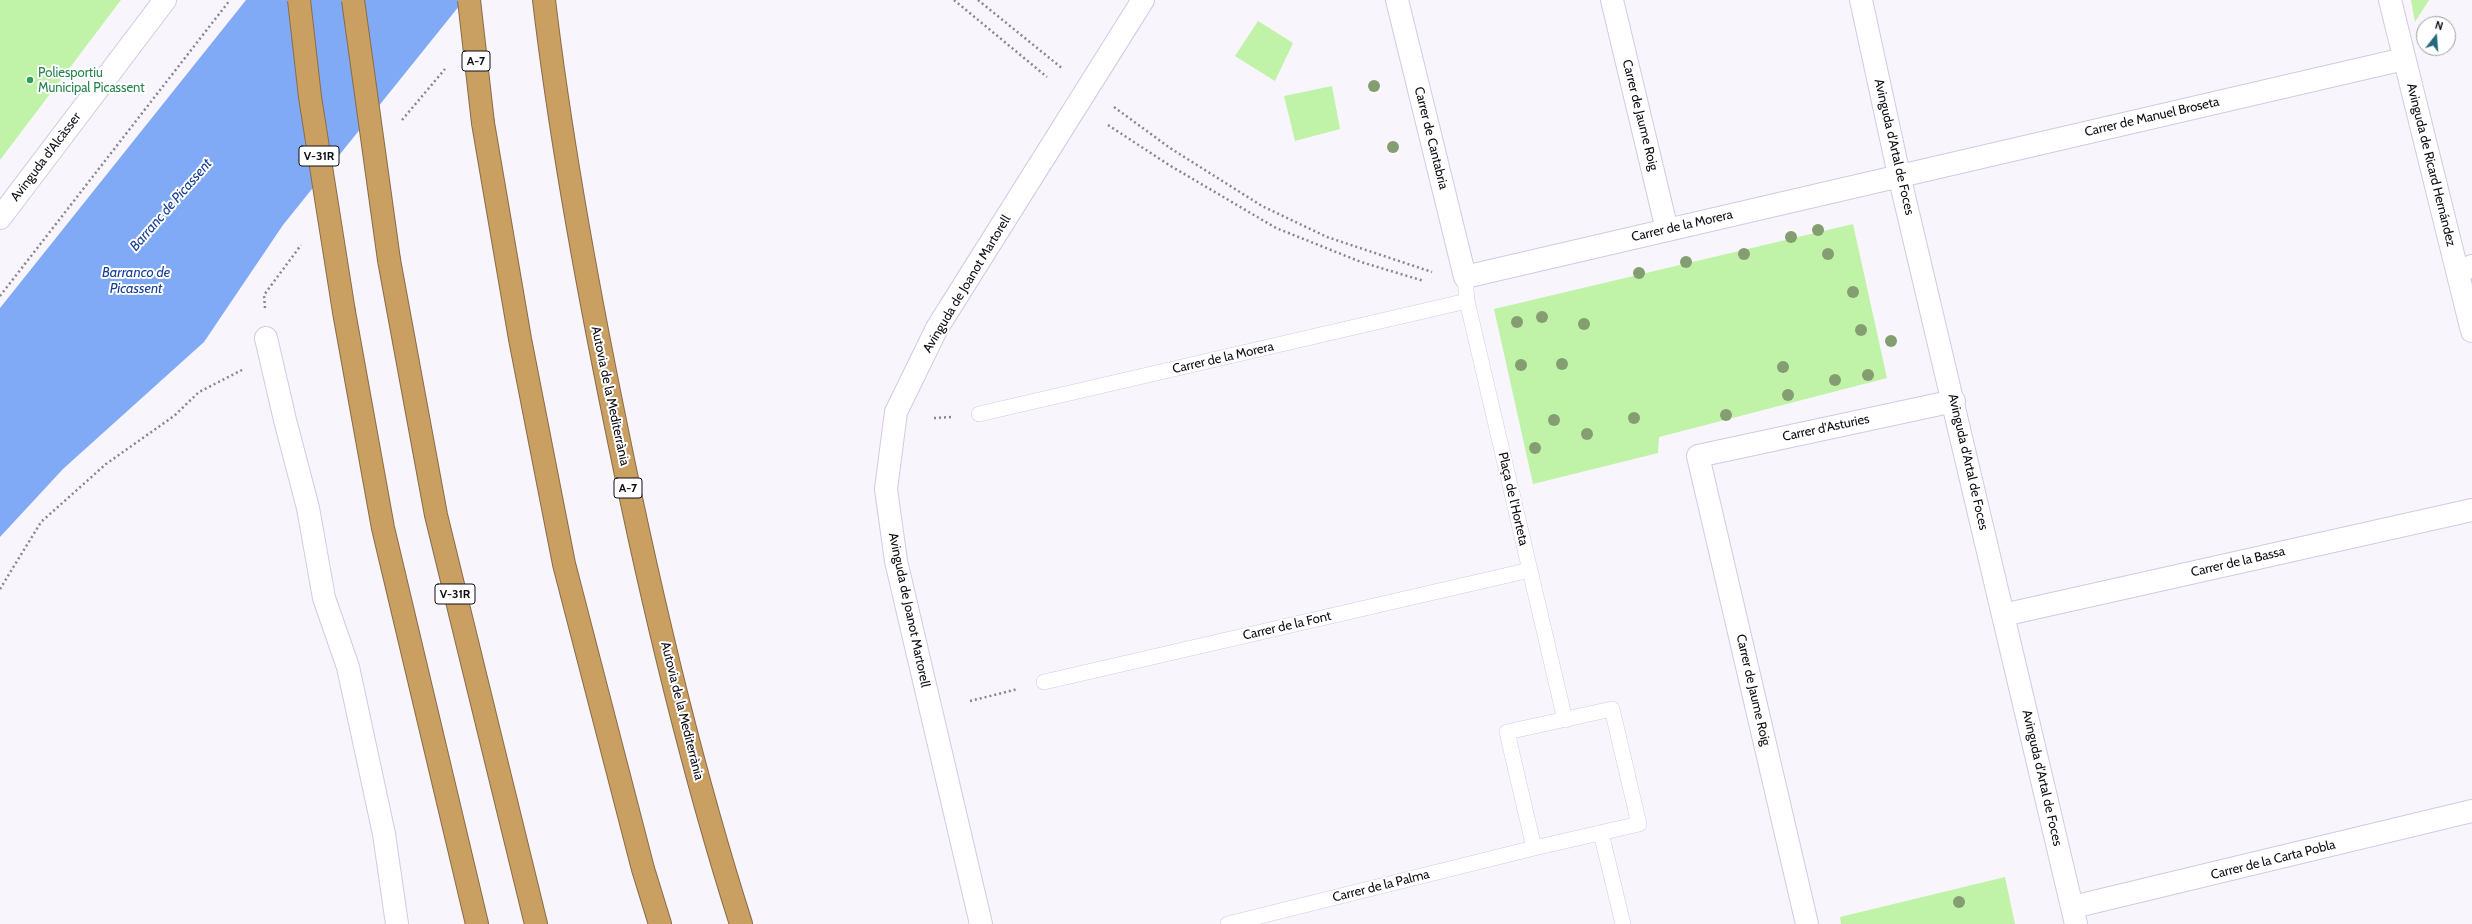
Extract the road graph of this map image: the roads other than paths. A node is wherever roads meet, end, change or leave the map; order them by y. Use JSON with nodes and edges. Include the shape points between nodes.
{"nodes":[{"id":1,"x":165,"y":0,"type":"edge"},
{"id":2,"x":299,"y":0,"type":"edge"},
{"id":3,"x":353,"y":0,"type":"edge"},
{"id":4,"x":469,"y":0,"type":"edge"},
{"id":5,"x":544,"y":0,"type":"edge"},
{"id":6,"x":1143,"y":0,"type":"edge"},
{"id":7,"x":1397,"y":0,"type":"edge"},
{"id":8,"x":1612,"y":0,"type":"edge"},
{"id":9,"x":1861,"y":0,"type":"edge"},
{"id":10,"x":2390,"y":0,"type":"edge"},
{"id":11,"x":2404,"y":59,"type":"junction"},
{"id":12,"x":1900,"y":176,"type":"junction"},
{"id":13,"x":0,"y":218,"type":"edge"},
{"id":14,"x":1667,"y":230,"type":"junction"},
{"id":15,"x":2465,"y":269,"type":"edge"},
{"id":16,"x":1465,"y":277,"type":"junction"},
{"id":17,"x":1467,"y":301,"type":"junction"},
{"id":18,"x":2472,"y":331,"type":"edge"},
{"id":19,"x":266,"y":338,"type":"road end"},
{"id":20,"x":1954,"y":401,"type":"junction"},
{"id":21,"x":979,"y":414,"type":"dead end"},
{"id":22,"x":1698,"y":456,"type":"joint"},
{"id":23,"x":2472,"y":510,"type":"edge"},
{"id":24,"x":1530,"y":570,"type":"junction"},
{"id":25,"x":2003,"y":616,"type":"junction"},
{"id":26,"x":1044,"y":682,"type":"road end"},
{"id":27,"x":1565,"y":720,"type":"junction"},
{"id":28,"x":2472,"y":812,"type":"edge"},
{"id":29,"x":1602,"y":833,"type":"junction"},
{"id":30,"x":1534,"y":848,"type":"junction"},
{"id":31,"x":2075,"y":916,"type":"edge"},
{"id":32,"x":397,"y":924,"type":"edge"},
{"id":33,"x":477,"y":924,"type":"edge"},
{"id":34,"x":536,"y":924,"type":"edge"},
{"id":35,"x":660,"y":924,"type":"edge"},
{"id":36,"x":742,"y":924,"type":"edge"},
{"id":37,"x":982,"y":924,"type":"edge"},
{"id":38,"x":1228,"y":924,"type":"edge"},
{"id":39,"x":1623,"y":924,"type":"edge"},
{"id":40,"x":1807,"y":924,"type":"edge"}],
"edges":[{"from":1,"to":13,"type":"street","name":"Avinguda d'Alcàsser"},
{"from":2,"to":33,"type":"highway","number":"V-31R","bridge":true,"via":[[310,96],[344,312],[383,528]]},
{"from":3,"to":34,"type":"highway","number":"V-31R","bridge":true,"via":[[389,260],[436,515]]},
{"from":4,"to":35,"type":"highway","number":"A-7","bridge":true,"via":[[483,123],[520,339],[564,564],[643,869]]},
{"from":5,"to":36,"type":"highway","name":"Autovia de la Mediterrània","number":"A-7","via":[[590,297],[642,553],[718,852]]},
{"from":6,"to":37,"type":"street","name":"Avinguda de Joanot Martorell","via":[[937,328],[896,412],[886,489],[896,561]]},
{"from":7,"to":16,"type":"street","name":"Carrer de Cantabria"},
{"from":8,"to":14,"type":"street","name":"Carrer de Jaume Roig"},
{"from":9,"to":12,"type":"street","name":"Avinguda d'Artal de Foces"},
{"from":10,"to":11,"type":"street","name":"Avinguda de Ricard Hernández"},
{"from":11,"to":12,"type":"street","name":"Carrer de Manuel Broseta"},
{"from":11,"to":15,"type":"street","name":"Avinguda de Ricard Hernández"},
{"from":12,"to":14,"type":"street","name":"Carrer de la Morera"},
{"from":12,"to":20,"type":"street","name":"Avinguda d'Artal de Foces"},
{"from":14,"to":16,"type":"street","name":"Carrer de la Morera"},
{"from":15,"to":18,"type":"street","name":"Avinguda de Ricard Hernández"},
{"from":16,"to":17,"type":"lane","name":"Plaça de l'Horteta"},
{"from":17,"to":21,"type":"lane","name":"Carrer de la Morera"},
{"from":17,"to":24,"type":"lane","name":"Plaça de l'Horteta"},
{"from":19,"to":32,"type":"street","via":[[308,508],[324,598],[348,667],[384,834]]},
{"from":20,"to":22,"type":"street","name":"Carrer d'Asturies"},
{"from":20,"to":25,"type":"street","name":"Avinguda d'Artal de Foces"},
{"from":22,"to":40,"type":"street","name":"Carrer de Jaume Roig"},
{"from":23,"to":25,"type":"street","name":"Carrer de la Bassa"},
{"from":24,"to":26,"type":"lane","name":"Carrer de la Font"},
{"from":24,"to":27,"type":"lane","name":"Plaça de l'Horteta"},
{"from":25,"to":31,"type":"street","name":"Avinguda d'Artal de Foces"},
{"from":27,"to":29,"type":"lane","via":[[1612,708],[1639,824]]},
{"from":27,"to":30,"type":"lane","via":[[1507,732]]},
{"from":28,"to":31,"type":"street","name":"Carrer de la Carta Pobla"},
{"from":29,"to":30,"type":"lane"},
{"from":29,"to":39,"type":"lane"},
{"from":30,"to":38,"type":"lane","name":"Carrer de la Palma"}]}
